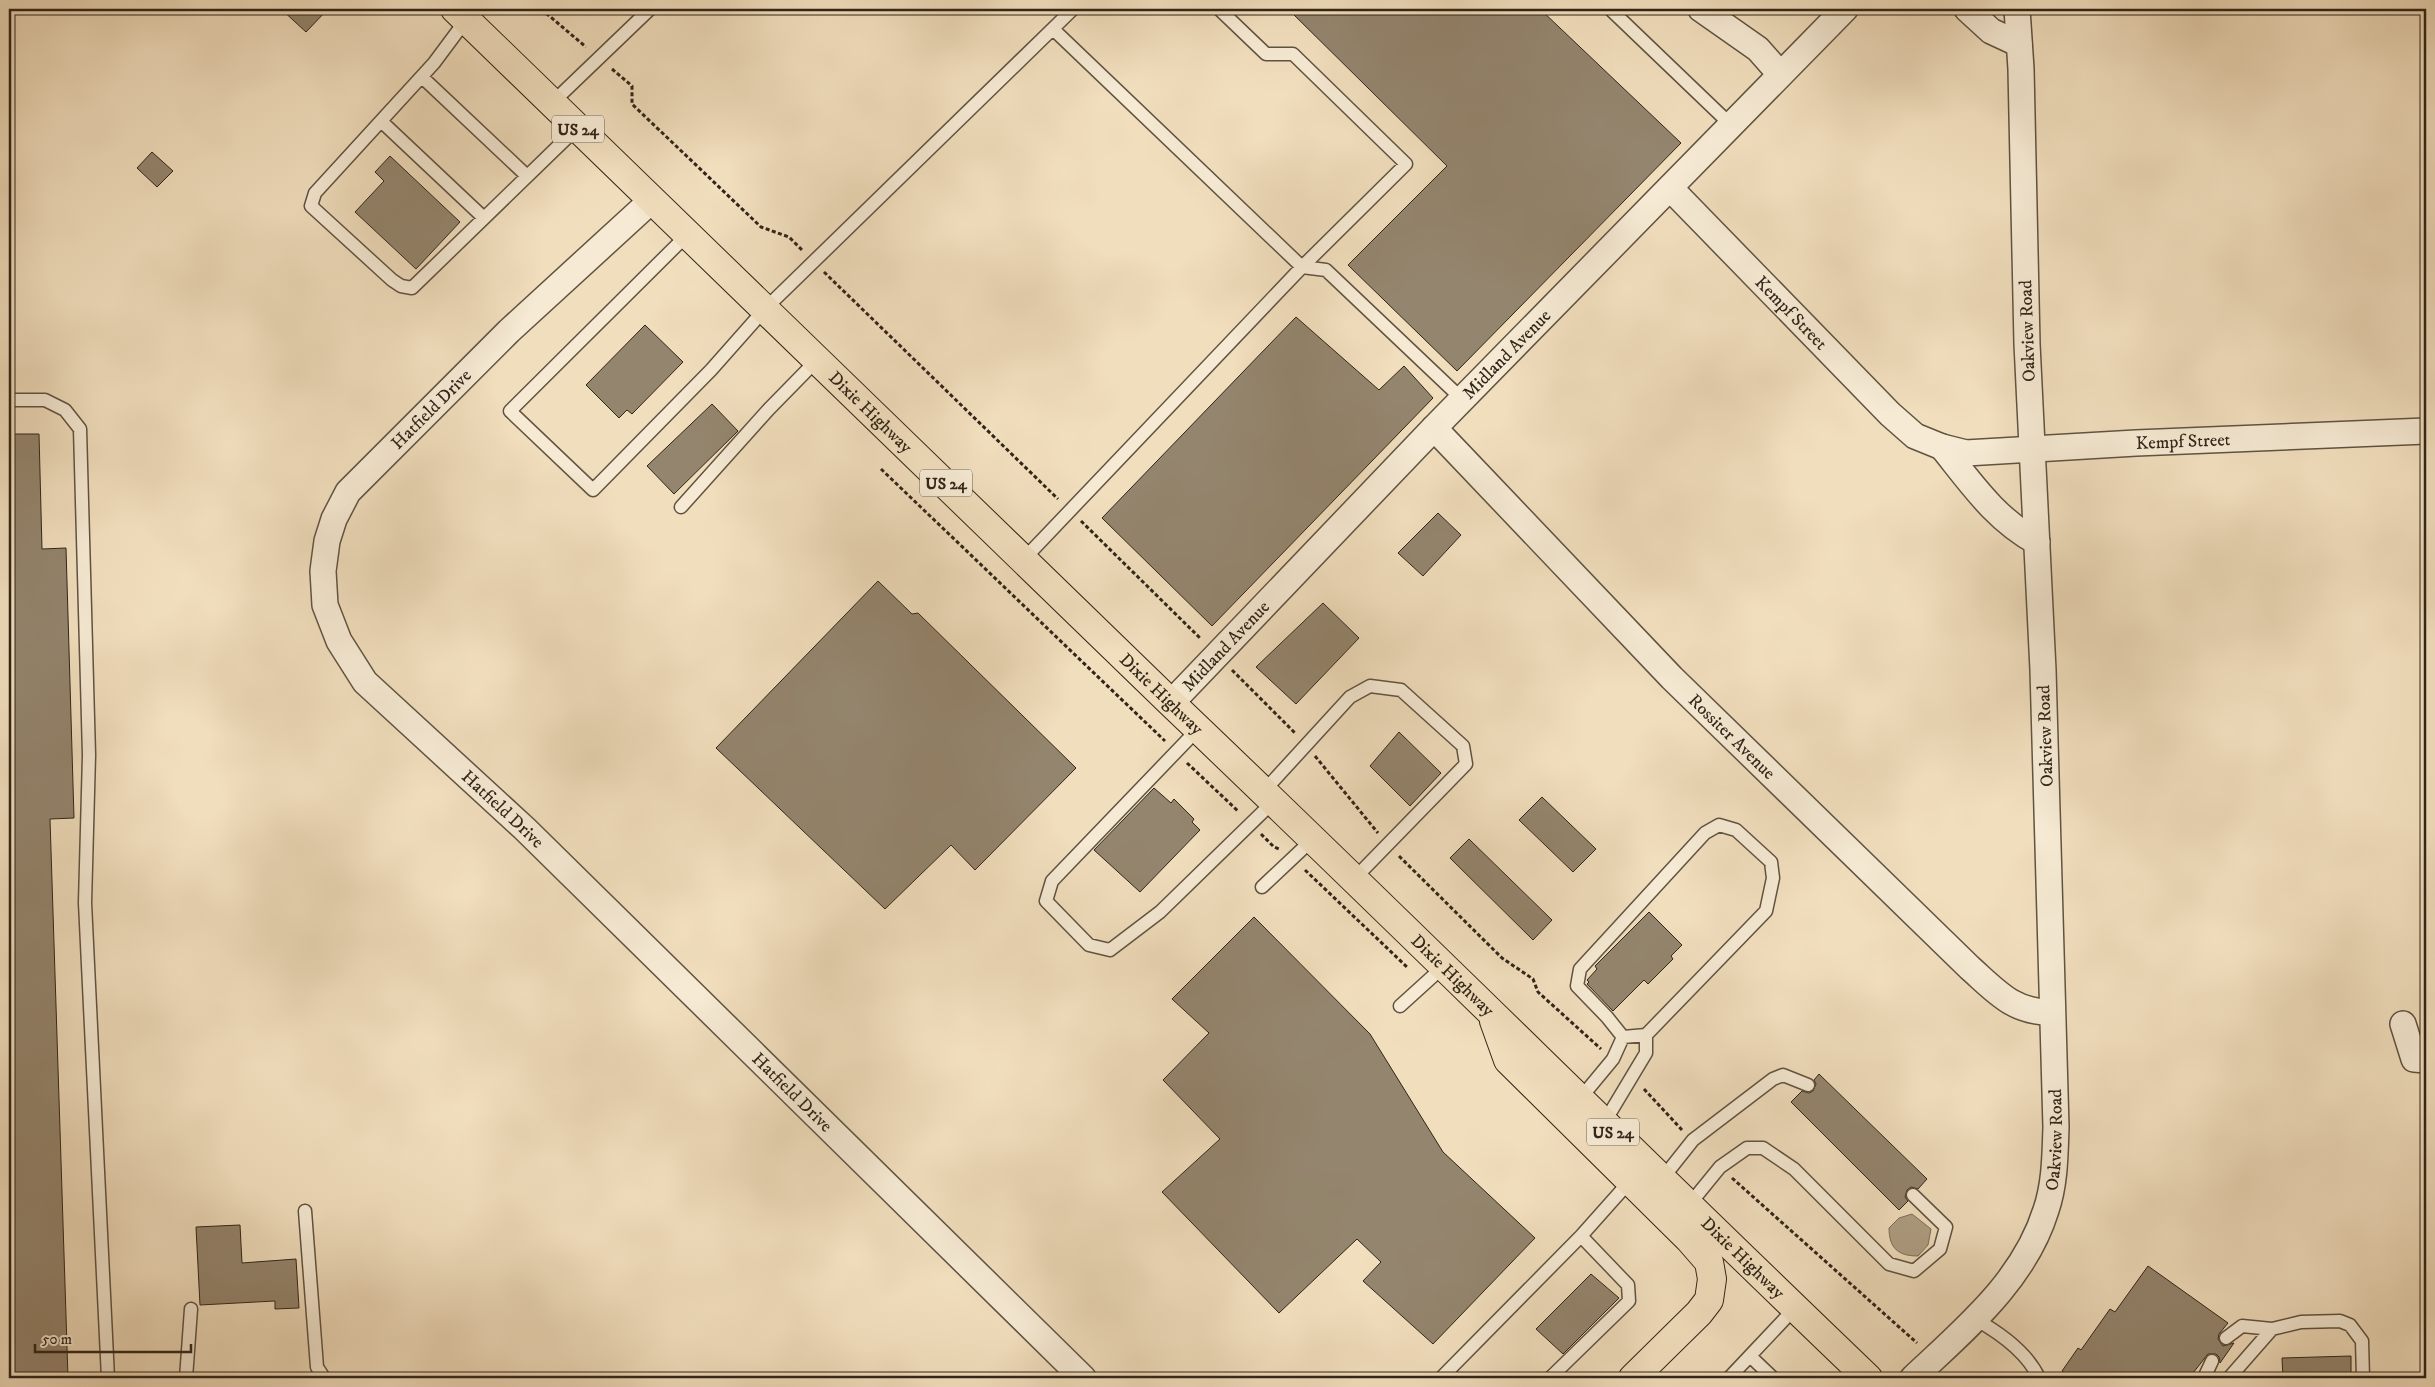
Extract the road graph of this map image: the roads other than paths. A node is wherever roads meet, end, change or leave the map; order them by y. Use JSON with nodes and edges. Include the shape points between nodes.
{"nodes":[{"id":1,"x":650,"y":9,"type":"edge"},
{"id":2,"x":1073,"y":9,"type":"edge"},
{"id":3,"x":1219,"y":9,"type":"edge"},
{"id":4,"x":1610,"y":9,"type":"edge"},
{"id":5,"x":1845,"y":9,"type":"edge"},
{"id":6,"x":1967,"y":9,"type":"edge"},
{"id":7,"x":2017,"y":9,"type":"edge"},
{"id":8,"x":465,"y":12,"type":"edge"},
{"id":9,"x":1713,"y":12,"type":"edge"},
{"id":10,"x":1053,"y":29,"type":"junction"},
{"id":11,"x":2020,"y":44,"type":"junction"},
{"id":12,"x":1780,"y":74,"type":"junction"},
{"id":13,"x":422,"y":77,"type":"junction"},
{"id":14,"x":552,"y":104,"type":"junction"},
{"id":15,"x":381,"y":121,"type":"junction"},
{"id":16,"x":1730,"y":124,"type":"junction"},
{"id":17,"x":577,"y":128,"type":"junction"},
{"id":18,"x":527,"y":176,"type":"junction"},
{"id":19,"x":1670,"y":188,"type":"junction"},
{"id":20,"x":652,"y":200,"type":"junction"},
{"id":21,"x":484,"y":218,"type":"junction"},
{"id":22,"x":687,"y":234,"type":"junction"},
{"id":23,"x":1302,"y":267,"type":"junction"},
{"id":24,"x":765,"y":309,"type":"junction"},
{"id":25,"x":817,"y":360,"type":"junction"},
{"id":26,"x":1462,"y":399,"type":"junction"},
{"id":27,"x":9,"y":400,"type":"edge"},
{"id":28,"x":1434,"y":428,"type":"junction"},
{"id":29,"x":2426,"y":431,"type":"edge"},
{"id":30,"x":1942,"y":447,"type":"junction"},
{"id":31,"x":2033,"y":448,"type":"junction"},
{"id":32,"x":681,"y":507,"type":"dead end"},
{"id":33,"x":2037,"y":542,"type":"junction"},
{"id":34,"x":1023,"y":560,"type":"junction"},
{"id":35,"x":1171,"y":703,"type":"junction"},
{"id":36,"x":1198,"y":729,"type":"junction"},
{"id":37,"x":1269,"y":796,"type":"junction"},
{"id":38,"x":1313,"y":839,"type":"junction"},
{"id":39,"x":1354,"y":878,"type":"junction"},
{"id":40,"x":1262,"y":887,"type":"dead end"},
{"id":41,"x":1443,"y":967,"type":"junction"},
{"id":42,"x":1400,"y":1006,"type":"dead end"},
{"id":43,"x":2052,"y":1012,"type":"junction"},
{"id":44,"x":1492,"y":1015,"type":"junction"},
{"id":45,"x":2403,"y":1024,"type":"dead end"},
{"id":46,"x":1646,"y":1035,"type":"junction"},
{"id":47,"x":1623,"y":1038,"type":"junction"},
{"id":48,"x":2426,"y":1060,"type":"edge"},
{"id":49,"x":1808,"y":1085,"type":"dead end"},
{"id":50,"x":1579,"y":1100,"type":"junction"},
{"id":51,"x":1604,"y":1123,"type":"junction"},
{"id":52,"x":1662,"y":1179,"type":"junction"},
{"id":53,"x":1630,"y":1181,"type":"junction"},
{"id":54,"x":1913,"y":1195,"type":"dead end"},
{"id":55,"x":1689,"y":1205,"type":"junction"},
{"id":56,"x":305,"y":1211,"type":"dead end"},
{"id":57,"x":1581,"y":1236,"type":"junction"},
{"id":58,"x":1795,"y":1308,"type":"junction"},
{"id":59,"x":191,"y":1309,"type":"dead end"},
{"id":60,"x":1975,"y":1319,"type":"junction"},
{"id":61,"x":2272,"y":1330,"type":"junction"},
{"id":62,"x":2226,"y":1338,"type":"dead end"},
{"id":63,"x":1750,"y":1356,"type":"junction"},
{"id":64,"x":2212,"y":1361,"type":"dead end"},
{"id":65,"x":1859,"y":1375,"type":"edge"},
{"id":66,"x":1445,"y":1377,"type":"edge"},
{"id":67,"x":108,"y":1378,"type":"edge"},
{"id":68,"x":186,"y":1378,"type":"edge"},
{"id":69,"x":324,"y":1378,"type":"edge"},
{"id":70,"x":1083,"y":1378,"type":"edge"},
{"id":71,"x":1550,"y":1378,"type":"edge"},
{"id":72,"x":1633,"y":1378,"type":"edge"},
{"id":73,"x":1729,"y":1378,"type":"edge"},
{"id":74,"x":1773,"y":1378,"type":"edge"},
{"id":75,"x":1914,"y":1378,"type":"edge"},
{"id":76,"x":2039,"y":1378,"type":"edge"},
{"id":77,"x":2204,"y":1378,"type":"edge"},
{"id":78,"x":2229,"y":1378,"type":"edge"},
{"id":79,"x":2363,"y":1378,"type":"edge"}],
"edges":[{"from":1,"to":14,"type":"lane"},
{"from":2,"to":10,"type":"lane"},
{"from":3,"to":23,"type":"lane","via":[[1266,54],[1294,54],[1406,164]]},
{"from":4,"to":16,"type":"lane"},
{"from":5,"to":12,"type":"street","name":"Midland Avenue"},
{"from":6,"to":11,"type":"street","via":[[1991,31]]},
{"from":7,"to":11,"type":"street","name":"Oakview Road"},
{"from":8,"to":13,"type":"lane"},
{"from":8,"to":14,"type":"main road","name":"Dixie Highway","number":"US 24"},
{"from":9,"to":12,"type":"street","via":[[1758,50]]},
{"from":10,"to":23,"type":"lane"},
{"from":10,"to":24,"type":"lane"},
{"from":11,"to":31,"type":"street","name":"Oakview Road","via":[[2027,344]]},
{"from":12,"to":16,"type":"street","name":"Midland Avenue"},
{"from":13,"to":15,"type":"lane"},
{"from":13,"to":18,"type":"lane"},
{"from":14,"to":17,"type":"main road","name":"Dixie Highway","number":"US 24"},
{"from":15,"to":21,"type":"lane"},
{"from":15,"to":21,"type":"lane","via":[[314,193],[311,206],[392,280],[412,288]]},
{"from":16,"to":19,"type":"street","name":"Midland Avenue"},
{"from":17,"to":18,"type":"lane"},
{"from":17,"to":20,"type":"main road","name":"Dixie Highway","number":"US 24"},
{"from":18,"to":21,"type":"lane"},
{"from":19,"to":26,"type":"street","name":"Midland Avenue"},
{"from":19,"to":30,"type":"street","name":"Kempf Street","via":[[1890,414],[1915,436]]},
{"from":20,"to":22,"type":"main road","name":"Dixie Highway","number":"US 24"},
{"from":20,"to":70,"type":"street","name":"Hatfield Drive","via":[[509,331],[348,492],[327,540],[323,571],[325,605],[339,640],[365,682],[525,829]]},
{"from":22,"to":24,"type":"main road","name":"Dixie Highway","number":"US 24"},
{"from":22,"to":24,"type":"lane","via":[[510,410],[593,490],[711,370]]},
{"from":23,"to":26,"type":"lane","via":[[1326,270]]},
{"from":23,"to":34,"type":"lane"},
{"from":24,"to":25,"type":"main road","name":"Dixie Highway","number":"US 24"},
{"from":25,"to":32,"type":"lane","via":[[768,409]]},
{"from":25,"to":34,"type":"main road","name":"Dixie Highway","number":"US 24"},
{"from":26,"to":28,"type":"street","name":"Midland Avenue"},
{"from":27,"to":67,"type":"lane","via":[[45,400],[65,410],[80,429],[89,755],[85,903]]},
{"from":28,"to":35,"type":"street","name":"Midland Avenue"},
{"from":28,"to":43,"type":"street","name":"Rossiter Avenue","via":[[1672,678],[1970,968],[2006,1000],[2033,1013]]},
{"from":29,"to":31,"type":"street","name":"Kempf Street"},
{"from":30,"to":31,"type":"street","name":"Kempf Street","via":[[1966,453]]},
{"from":30,"to":33,"type":"street","name":"Kempf Street","via":[[1992,508],[2015,530]]},
{"from":31,"to":33,"type":"street","name":"Oakview Road"},
{"from":33,"to":43,"type":"street","name":"Oakview Road"},
{"from":34,"to":35,"type":"main road","name":"Dixie Highway","number":"US 24"},
{"from":35,"to":36,"type":"main road","name":"Dixie Highway","number":"US 24"},
{"from":36,"to":37,"type":"main road","name":"Dixie Highway","number":"US 24"},
{"from":36,"to":37,"type":"lane","via":[[1052,881],[1046,900],[1089,945],[1110,950],[1160,912]]},
{"from":37,"to":38,"type":"main road","name":"Dixie Highway","number":"US 24"},
{"from":37,"to":39,"type":"lane","via":[[1296,755],[1350,697],[1370,686],[1401,690],[1463,746],[1466,764]]},
{"from":38,"to":39,"type":"main road","name":"Dixie Highway","number":"US 24"},
{"from":38,"to":40,"type":"lane"},
{"from":39,"to":41,"type":"main road","name":"Dixie Highway","number":"US 24"},
{"from":41,"to":42,"type":"lane"},
{"from":41,"to":44,"type":"main road","name":"Dixie Highway","number":"US 24"},
{"from":43,"to":60,"type":"street","name":"Oakview Road","via":[[2056,1127],[2047,1209],[2026,1258]]},
{"from":44,"to":50,"type":"main road","name":"Dixie Highway","number":"US 24"},
{"from":44,"to":53,"type":"main road","via":[[1508,1060]]},
{"from":45,"to":48,"type":"street","via":[[2414,1059]]},
{"from":46,"to":47,"type":"lane"},
{"from":46,"to":47,"type":"lane","via":[[1766,911],[1774,878],[1771,862],[1736,830],[1719,825],[1705,832],[1580,969],[1577,986]]},
{"from":46,"to":51,"type":"lane","via":[[1646,1054]]},
{"from":47,"to":50,"type":"lane","via":[[1612,1059]]},
{"from":49,"to":52,"type":"lane","via":[[1783,1075],[1773,1079],[1693,1140]]},
{"from":50,"to":51,"type":"main road","name":"Dixie Highway","number":"US 24"},
{"from":51,"to":52,"type":"main road","name":"Dixie Highway","number":"US 24"},
{"from":52,"to":55,"type":"main road","name":"Dixie Highway","number":"US 24"},
{"from":53,"to":57,"type":"lane"},
{"from":53,"to":72,"type":"main road","via":[[1689,1238],[1709,1262],[1712,1279],[1709,1300],[1699,1314]]},
{"from":54,"to":55,"type":"lane","via":[[1946,1227],[1940,1249],[1914,1271],[1889,1264],[1794,1169],[1763,1148],[1748,1148],[1720,1167]]},
{"from":55,"to":58,"type":"main road","name":"Dixie Highway","number":"US 24"},
{"from":56,"to":69,"type":"lane","via":[[317,1368]]},
{"from":57,"to":66,"type":"lane"},
{"from":57,"to":71,"type":"lane","via":[[1628,1285],[1629,1301]]},
{"from":58,"to":63,"type":"lane"},
{"from":58,"to":65,"type":"main road","name":"Dixie Highway","number":"US 24"},
{"from":59,"to":68,"type":"lane"},
{"from":60,"to":75,"type":"street","name":"Oakview Road"},
{"from":60,"to":76,"type":"lane","via":[[1994,1329],[2031,1362]]},
{"from":61,"to":62,"type":"lane","via":[[2242,1326]]},
{"from":61,"to":78,"type":"lane"},
{"from":61,"to":79,"type":"lane","via":[[2301,1322],[2350,1325],[2362,1341]]},
{"from":63,"to":73,"type":"lane"},
{"from":63,"to":74,"type":"lane"},
{"from":64,"to":77,"type":"lane"}]}
